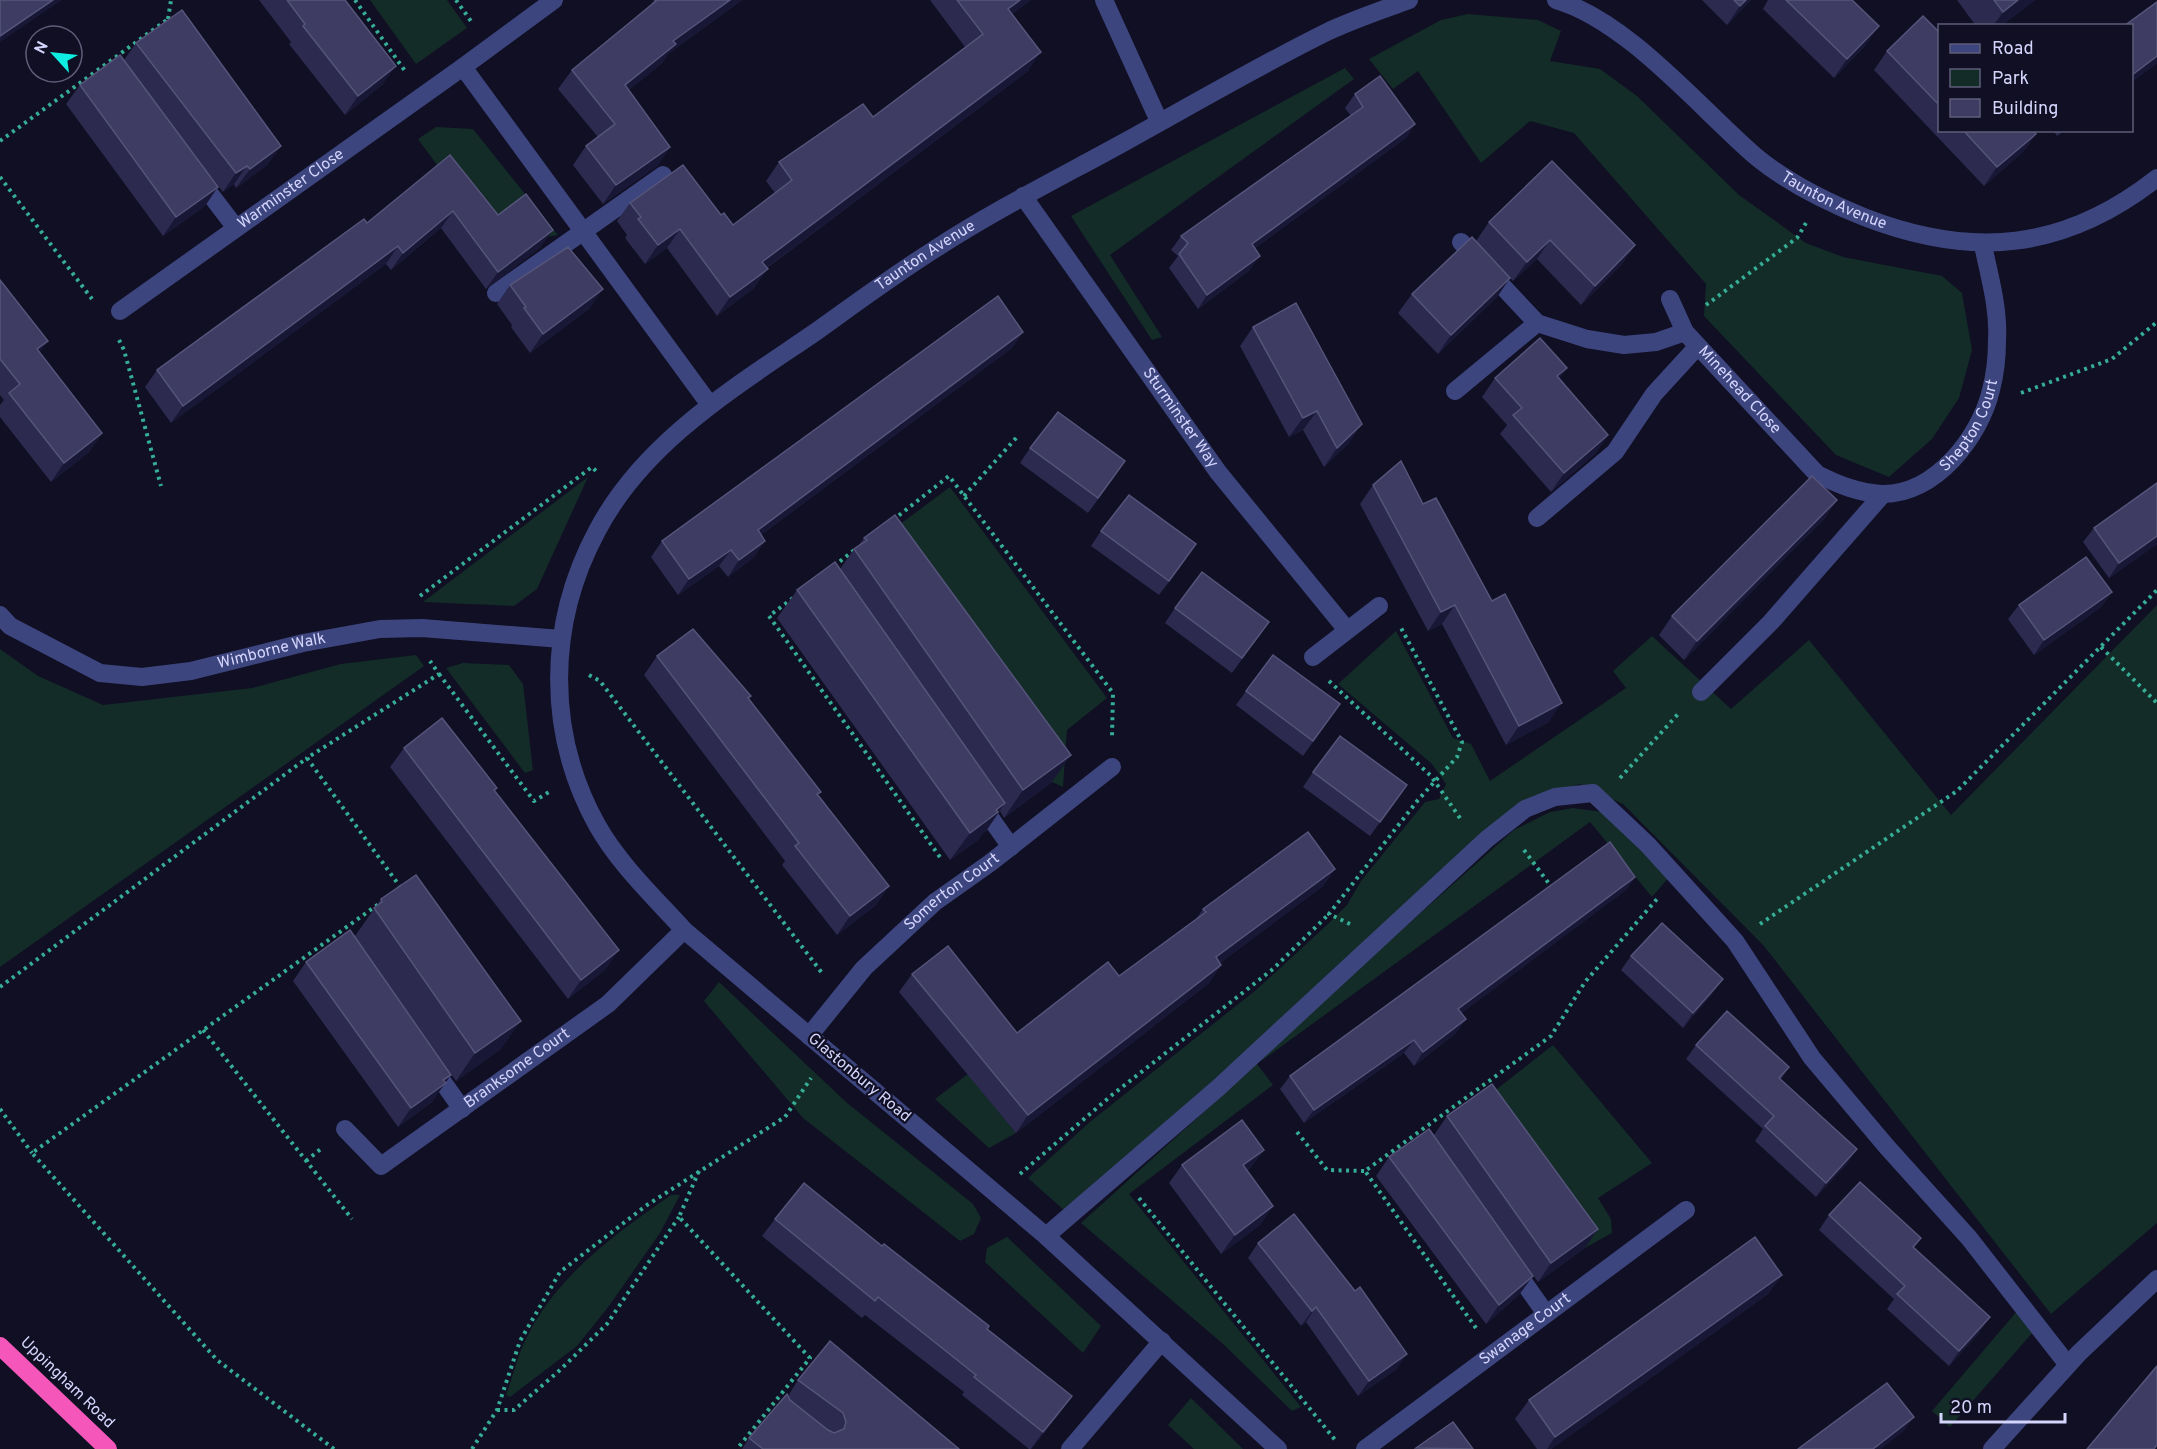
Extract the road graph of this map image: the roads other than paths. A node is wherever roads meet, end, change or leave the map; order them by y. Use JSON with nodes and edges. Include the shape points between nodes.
{"nodes":[{"id":1,"x":554,"y":0,"type":"edge"},
{"id":2,"x":1104,"y":0,"type":"edge"},
{"id":3,"x":1409,"y":0,"type":"edge"},
{"id":4,"x":1556,"y":0,"type":"edge"},
{"id":5,"x":1578,"y":3,"type":"edge"},
{"id":6,"x":463,"y":67,"type":"junction"},
{"id":7,"x":1159,"y":121,"type":"junction"},
{"id":8,"x":187,"y":164,"type":"edge"},
{"id":9,"x":663,"y":175,"type":"dead end"},
{"id":10,"x":2157,"y":178,"type":"edge"},
{"id":11,"x":1023,"y":196,"type":"junction"},
{"id":12,"x":236,"y":228,"type":"junction"},
{"id":13,"x":583,"y":231,"type":"junction"},
{"id":14,"x":1461,"y":242,"type":"dead end"},
{"id":15,"x":1983,"y":244,"type":"junction"},
{"id":16,"x":496,"y":293,"type":"dead end"},
{"id":17,"x":1670,"y":299,"type":"dead end"},
{"id":18,"x":114,"y":316,"type":"road end"},
{"id":19,"x":1537,"y":323,"type":"junction"},
{"id":20,"x":1683,"y":327,"type":"junction"},
{"id":21,"x":1697,"y":346,"type":"junction"},
{"id":22,"x":1455,"y":391,"type":"dead end"},
{"id":23,"x":710,"y":405,"type":"junction"},
{"id":24,"x":1817,"y":474,"type":"joint"},
{"id":25,"x":1883,"y":494,"type":"junction"},
{"id":26,"x":1537,"y":518,"type":"dead end"},
{"id":27,"x":1379,"y":606,"type":"dead end"},
{"id":28,"x":0,"y":615,"type":"edge"},
{"id":29,"x":1347,"y":630,"type":"junction"},
{"id":30,"x":561,"y":639,"type":"junction"},
{"id":31,"x":1313,"y":657,"type":"dead end"},
{"id":32,"x":1701,"y":692,"type":"road end"},
{"id":33,"x":1112,"y":767,"type":"road end"},
{"id":34,"x":970,"y":789,"type":"edge"},
{"id":35,"x":1011,"y":847,"type":"junction"},
{"id":36,"x":684,"y":930,"type":"junction"},
{"id":37,"x":809,"y":1036,"type":"junction"},
{"id":38,"x":421,"y":1051,"type":"edge"},
{"id":39,"x":462,"y":1109,"type":"junction"},
{"id":40,"x":345,"y":1129,"type":"dead end"},
{"id":41,"x":1686,"y":1210,"type":"dead end"},
{"id":42,"x":1046,"y":1236,"type":"junction"},
{"id":43,"x":1499,"y":1248,"type":"edge"},
{"id":44,"x":2157,"y":1279,"type":"edge"},
{"id":45,"x":1546,"y":1314,"type":"junction"},
{"id":46,"x":1162,"y":1341,"type":"junction"},
{"id":47,"x":0,"y":1346,"type":"edge"},
{"id":48,"x":2068,"y":1365,"type":"junction"},
{"id":49,"x":108,"y":1449,"type":"edge"},
{"id":50,"x":1070,"y":1449,"type":"edge"},
{"id":51,"x":1278,"y":1449,"type":"edge"},
{"id":52,"x":1365,"y":1449,"type":"edge"},
{"id":53,"x":1992,"y":1449,"type":"edge"}],
"edges":[{"from":1,"to":6,"type":"street","name":"Warminster Close"},
{"from":2,"to":7,"type":"street"},
{"from":3,"to":7,"type":"street","name":"Taunton Avenue","via":[[1331,30]]},
{"from":4,"to":5,"type":"street","name":"Taunton Avenue"},
{"from":5,"to":15,"type":"street","name":"Taunton Avenue","via":[[1607,23],[1790,182],[1895,229]]},
{"from":6,"to":12,"type":"street","name":"Warminster Close"},
{"from":6,"to":13,"type":"street"},
{"from":7,"to":11,"type":"street","name":"Taunton Avenue"},
{"from":8,"to":12,"type":"street"},
{"from":9,"to":13,"type":"street"},
{"from":10,"to":15,"type":"street","name":"Taunton Avenue","via":[[2097,217],[2045,236]]},
{"from":11,"to":23,"type":"street","name":"Taunton Avenue","via":[[934,249]]},
{"from":11,"to":29,"type":"street","name":"Sturminster Way","via":[[1218,472]]},
{"from":12,"to":18,"type":"street","name":"Warminster Close"},
{"from":13,"to":16,"type":"street"},
{"from":13,"to":23,"type":"street"},
{"from":14,"to":19,"type":"street"},
{"from":15,"to":25,"type":"street","name":"Shepton Court","via":[[1998,339],[1988,398],[1974,431],[1944,469],[1912,487]]},
{"from":17,"to":20,"type":"street","name":"Minehead Close"},
{"from":19,"to":20,"type":"street","via":[[1587,339],[1624,345],[1656,342]]},
{"from":19,"to":22,"type":"street"},
{"from":20,"to":21,"type":"street","name":"Minehead Close"},
{"from":21,"to":24,"type":"street","name":"Minehead Close"},
{"from":21,"to":26,"type":"street","via":[[1654,394],[1615,452]]},
{"from":23,"to":30,"type":"street","name":"Taunton Avenue","via":[[626,485],[592,541],[572,591]]},
{"from":24,"to":25,"type":"street","name":"Shepton Court","via":[[1842,487]]},
{"from":25,"to":32,"type":"street","via":[[1771,622]]},
{"from":27,"to":29,"type":"street"},
{"from":28,"to":30,"type":"street","name":"Wimborne Walk","via":[[10,626],[100,673],[142,677],[191,671],[314,640],[380,629]]},
{"from":29,"to":31,"type":"street"},
{"from":30,"to":36,"type":"street","name":"Glastonbury Road","via":[[557,682],[576,775],[598,827],[642,886]]},
{"from":33,"to":35,"type":"street","name":"Somerton Court"},
{"from":34,"to":35,"type":"street"},
{"from":35,"to":37,"type":"street","name":"Somerton Court","via":[[935,902],[864,968]]},
{"from":36,"to":37,"type":"street","name":"Glastonbury Road"},
{"from":36,"to":39,"type":"street","name":"Branksome Court","via":[[608,1004]]},
{"from":37,"to":42,"type":"street","name":"Glastonbury Road"},
{"from":38,"to":39,"type":"street"},
{"from":39,"to":40,"type":"street","name":"Branksome Court","via":[[381,1166]]},
{"from":41,"to":45,"type":"street","name":"Swanage Court"},
{"from":42,"to":46,"type":"street","name":"Glastonbury Road"},
{"from":42,"to":48,"type":"street","via":[[1218,1088],[1479,846],[1525,809],[1555,797],[1593,793],[1648,845],[1735,941],[1812,1058],[1969,1238]]},
{"from":43,"to":45,"type":"street"},
{"from":44,"to":48,"type":"street"},
{"from":45,"to":52,"type":"street","name":"Swanage Court"},
{"from":46,"to":50,"type":"street"},
{"from":46,"to":51,"type":"street","name":"Glastonbury Road"},
{"from":47,"to":49,"type":"highway","name":"Uppingham Road"},
{"from":48,"to":53,"type":"street"}]}
